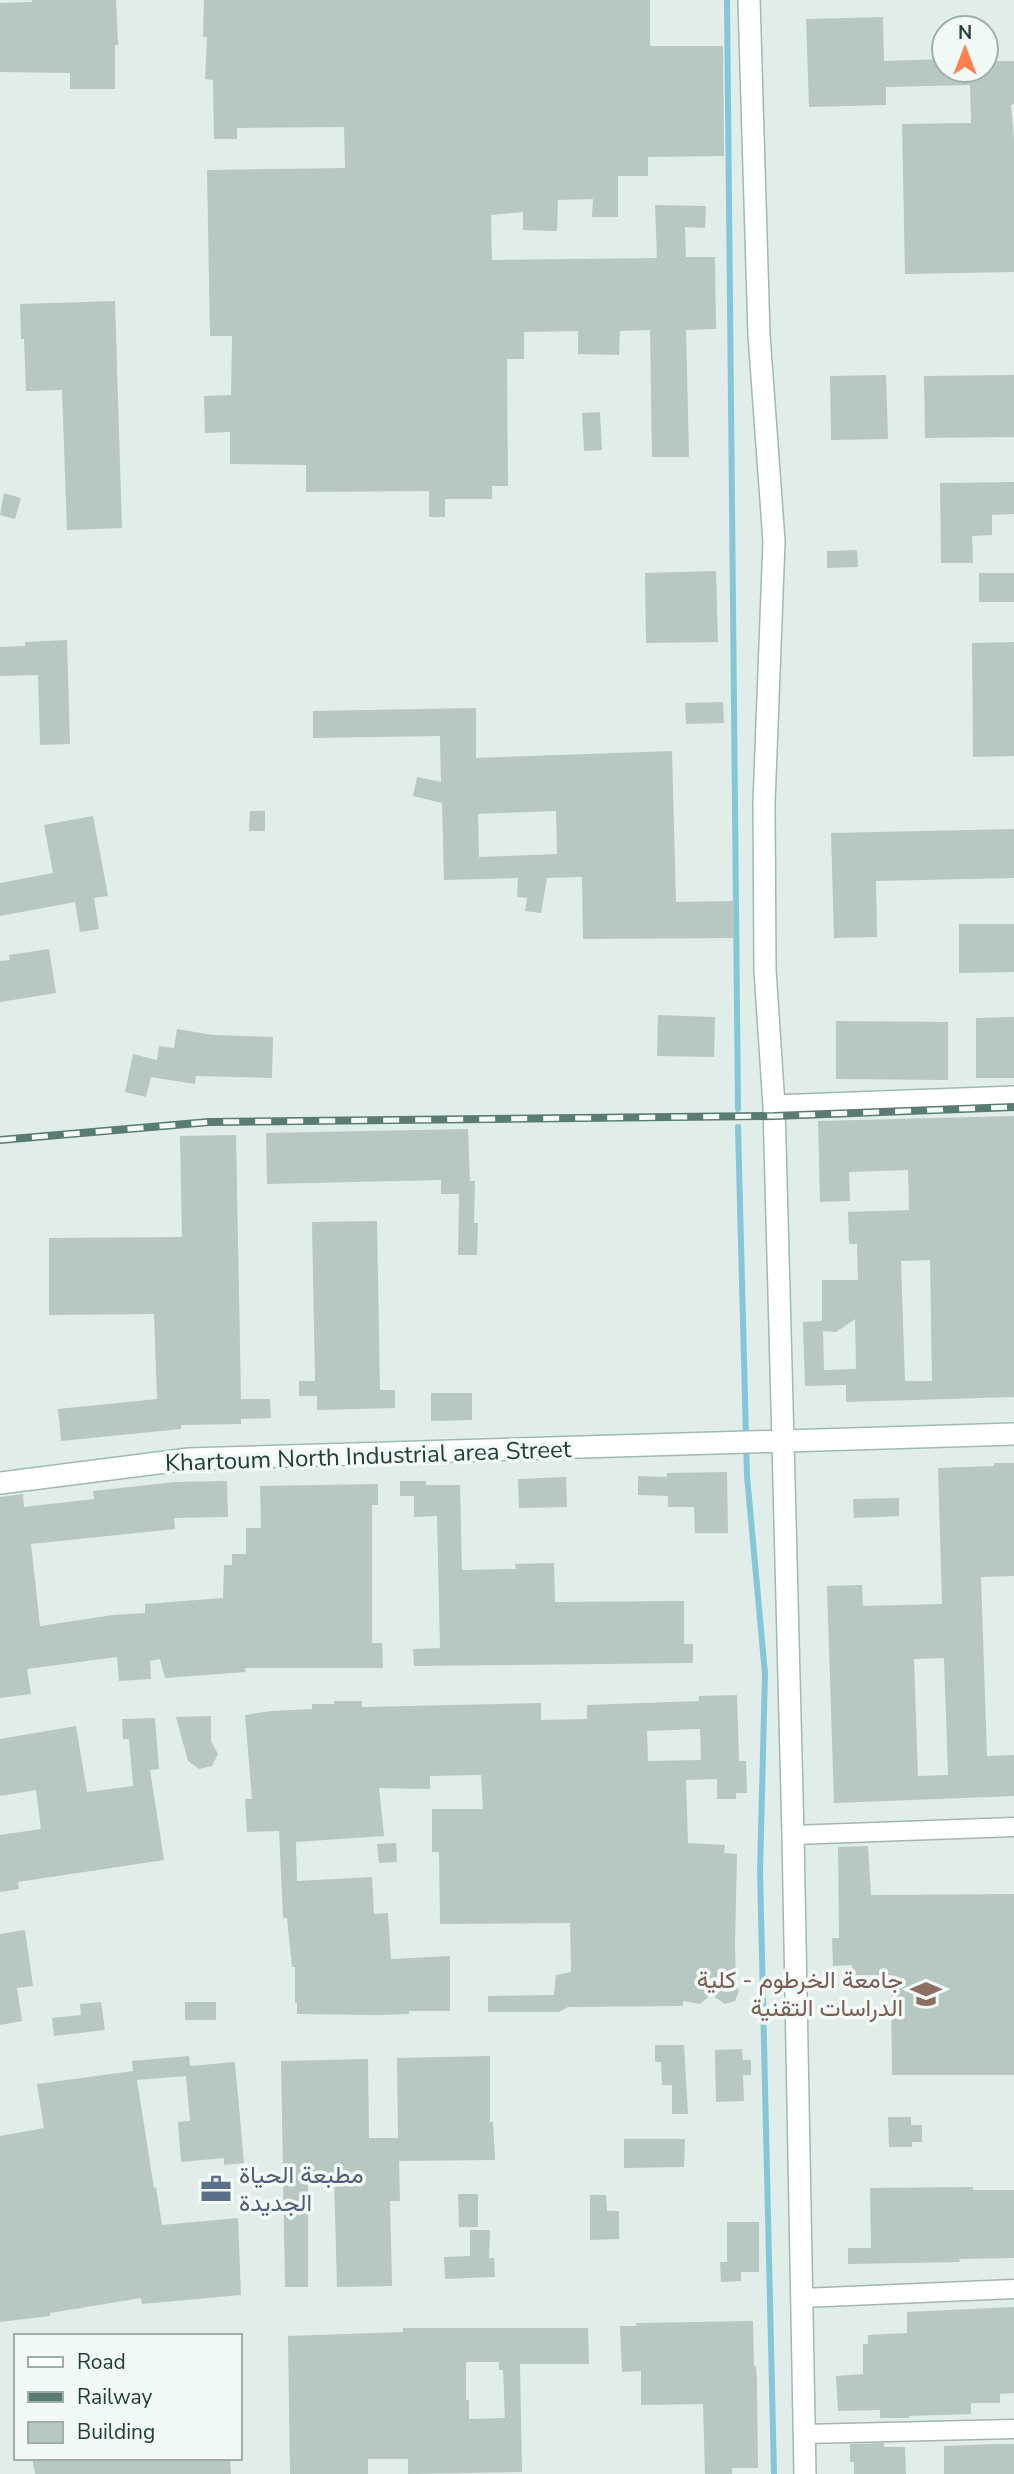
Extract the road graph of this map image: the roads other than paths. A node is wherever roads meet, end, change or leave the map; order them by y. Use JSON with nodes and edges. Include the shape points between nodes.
{"nodes":[{"id":1,"x":749,"y":0,"type":"edge"},
{"id":2,"x":1014,"y":1097,"type":"edge"},
{"id":3,"x":774,"y":1106,"type":"junction"},
{"id":4,"x":1014,"y":1434,"type":"edge"},
{"id":5,"x":783,"y":1442,"type":"junction"},
{"id":6,"x":0,"y":1483,"type":"edge"},
{"id":7,"x":1014,"y":1827,"type":"edge"},
{"id":8,"x":793,"y":1835,"type":"junction"},
{"id":9,"x":1014,"y":2289,"type":"edge"},
{"id":10,"x":802,"y":2298,"type":"junction"},
{"id":11,"x":1014,"y":2429,"type":"edge"},
{"id":12,"x":804,"y":2434,"type":"junction"},
{"id":13,"x":805,"y":2474,"type":"edge"}],
"edges":[{"from":1,"to":3,"type":"street","via":[[760,335],[774,541],[764,817],[765,971]]},
{"from":2,"to":3,"type":"street"},
{"from":3,"to":5,"type":"street"},
{"from":4,"to":5,"type":"street","name":"Khartoum North Industrial area Street"},
{"from":5,"to":6,"type":"street","name":"Khartoum North Industrial area Street","via":[[189,1459]]},
{"from":5,"to":8,"type":"street"},
{"from":7,"to":8,"type":"street"},
{"from":8,"to":10,"type":"street"},
{"from":9,"to":10,"type":"street"},
{"from":10,"to":12,"type":"street"},
{"from":11,"to":12,"type":"street"},
{"from":12,"to":13,"type":"street"}]}
